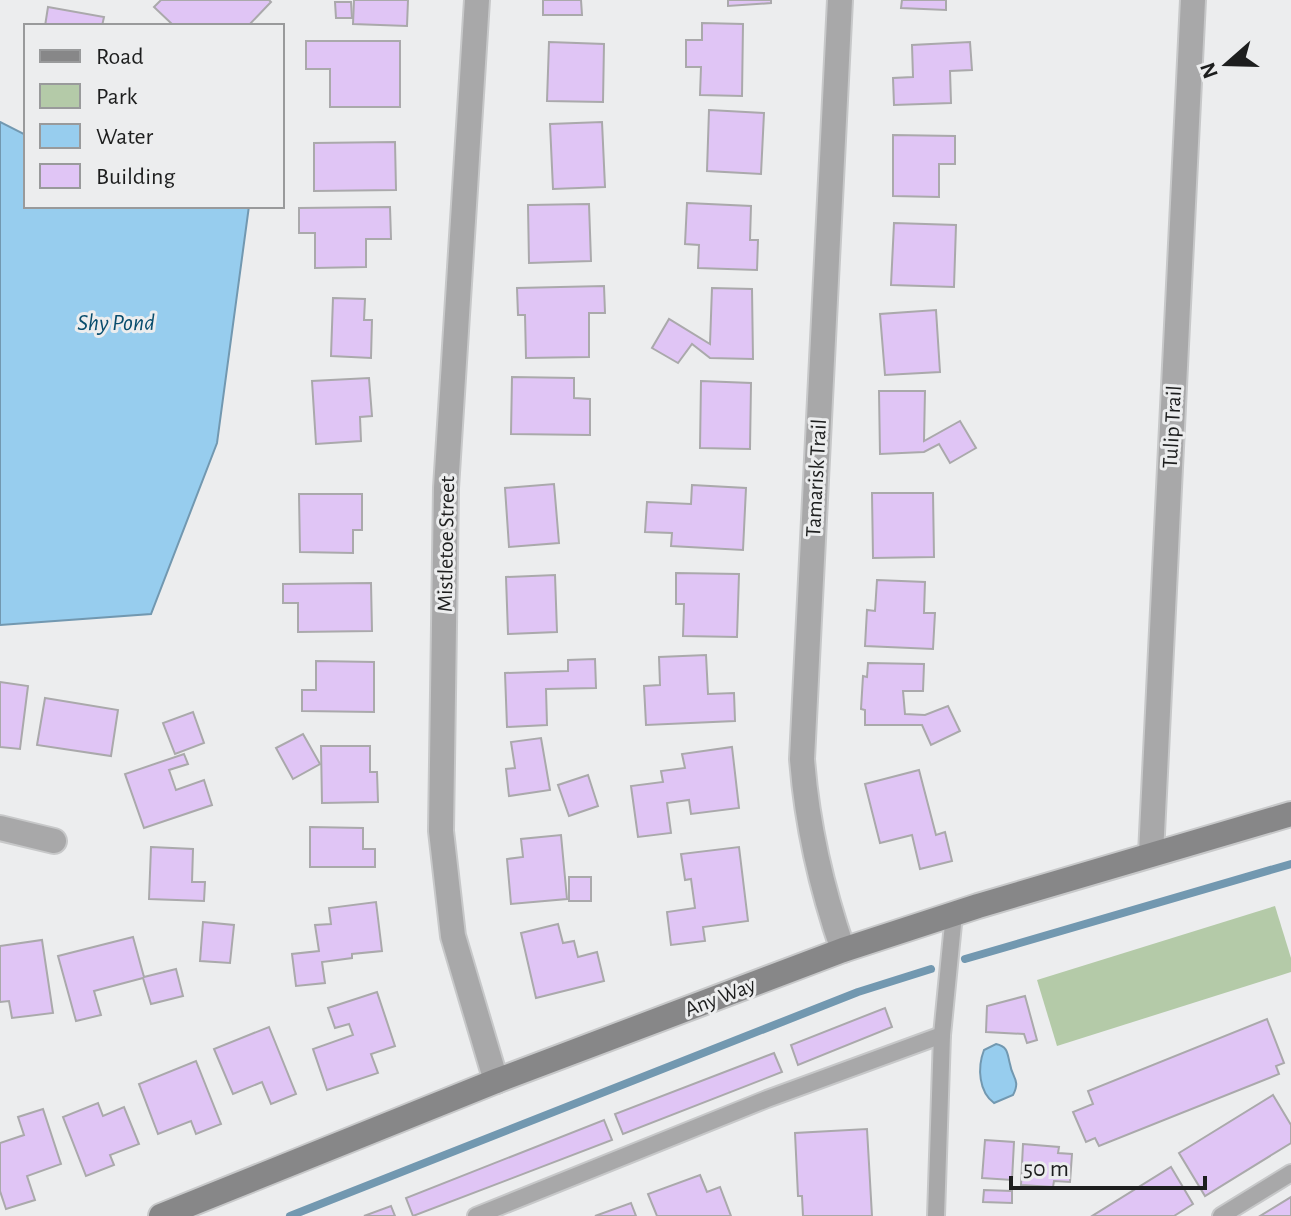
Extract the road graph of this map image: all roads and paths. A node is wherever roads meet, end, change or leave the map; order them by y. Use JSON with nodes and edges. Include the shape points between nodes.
{"nodes":[{"id":1,"x":477,"y":0,"type":"edge"},
{"id":2,"x":840,"y":0,"type":"edge"},
{"id":3,"x":1193,"y":0,"type":"edge"},
{"id":4,"x":1291,"y":814,"type":"edge"},
{"id":5,"x":0,"y":828,"type":"edge"},
{"id":6,"x":54,"y":841,"type":"dead end"},
{"id":7,"x":1151,"y":854,"type":"junction"},
{"id":8,"x":954,"y":914,"type":"junction"},
{"id":9,"x":843,"y":950,"type":"junction"},
{"id":10,"x":942,"y":1035,"type":"junction"},
{"id":11,"x":496,"y":1081,"type":"junction"},
{"id":12,"x":1291,"y":1173,"type":"edge"},
{"id":13,"x":161,"y":1216,"type":"edge"},
{"id":14,"x":476,"y":1216,"type":"edge"},
{"id":15,"x":936,"y":1216,"type":"edge"},
{"id":16,"x":1221,"y":1216,"type":"edge"}],
"edges":[{"from":1,"to":11,"type":"street","name":"Mistletoe Street","via":[[446,488],[441,831],[453,936]]},
{"from":2,"to":9,"type":"street","name":"Tamarisk Trail","via":[[802,759],[816,858]]},
{"from":3,"to":7,"type":"street","name":"Tulip Trail"},
{"from":4,"to":7,"type":"street","name":"Any Way"},
{"from":5,"to":6,"type":"street"},
{"from":7,"to":8,"type":"street","name":"Any Way"},
{"from":8,"to":9,"type":"street","name":"Any Way"},
{"from":8,"to":10,"type":"lane"},
{"from":9,"to":11,"type":"street","name":"Any Way"},
{"from":10,"to":14,"type":"lane"},
{"from":10,"to":15,"type":"lane"},
{"from":11,"to":13,"type":"street","name":"Any Way"},
{"from":12,"to":16,"type":"lane"}]}
